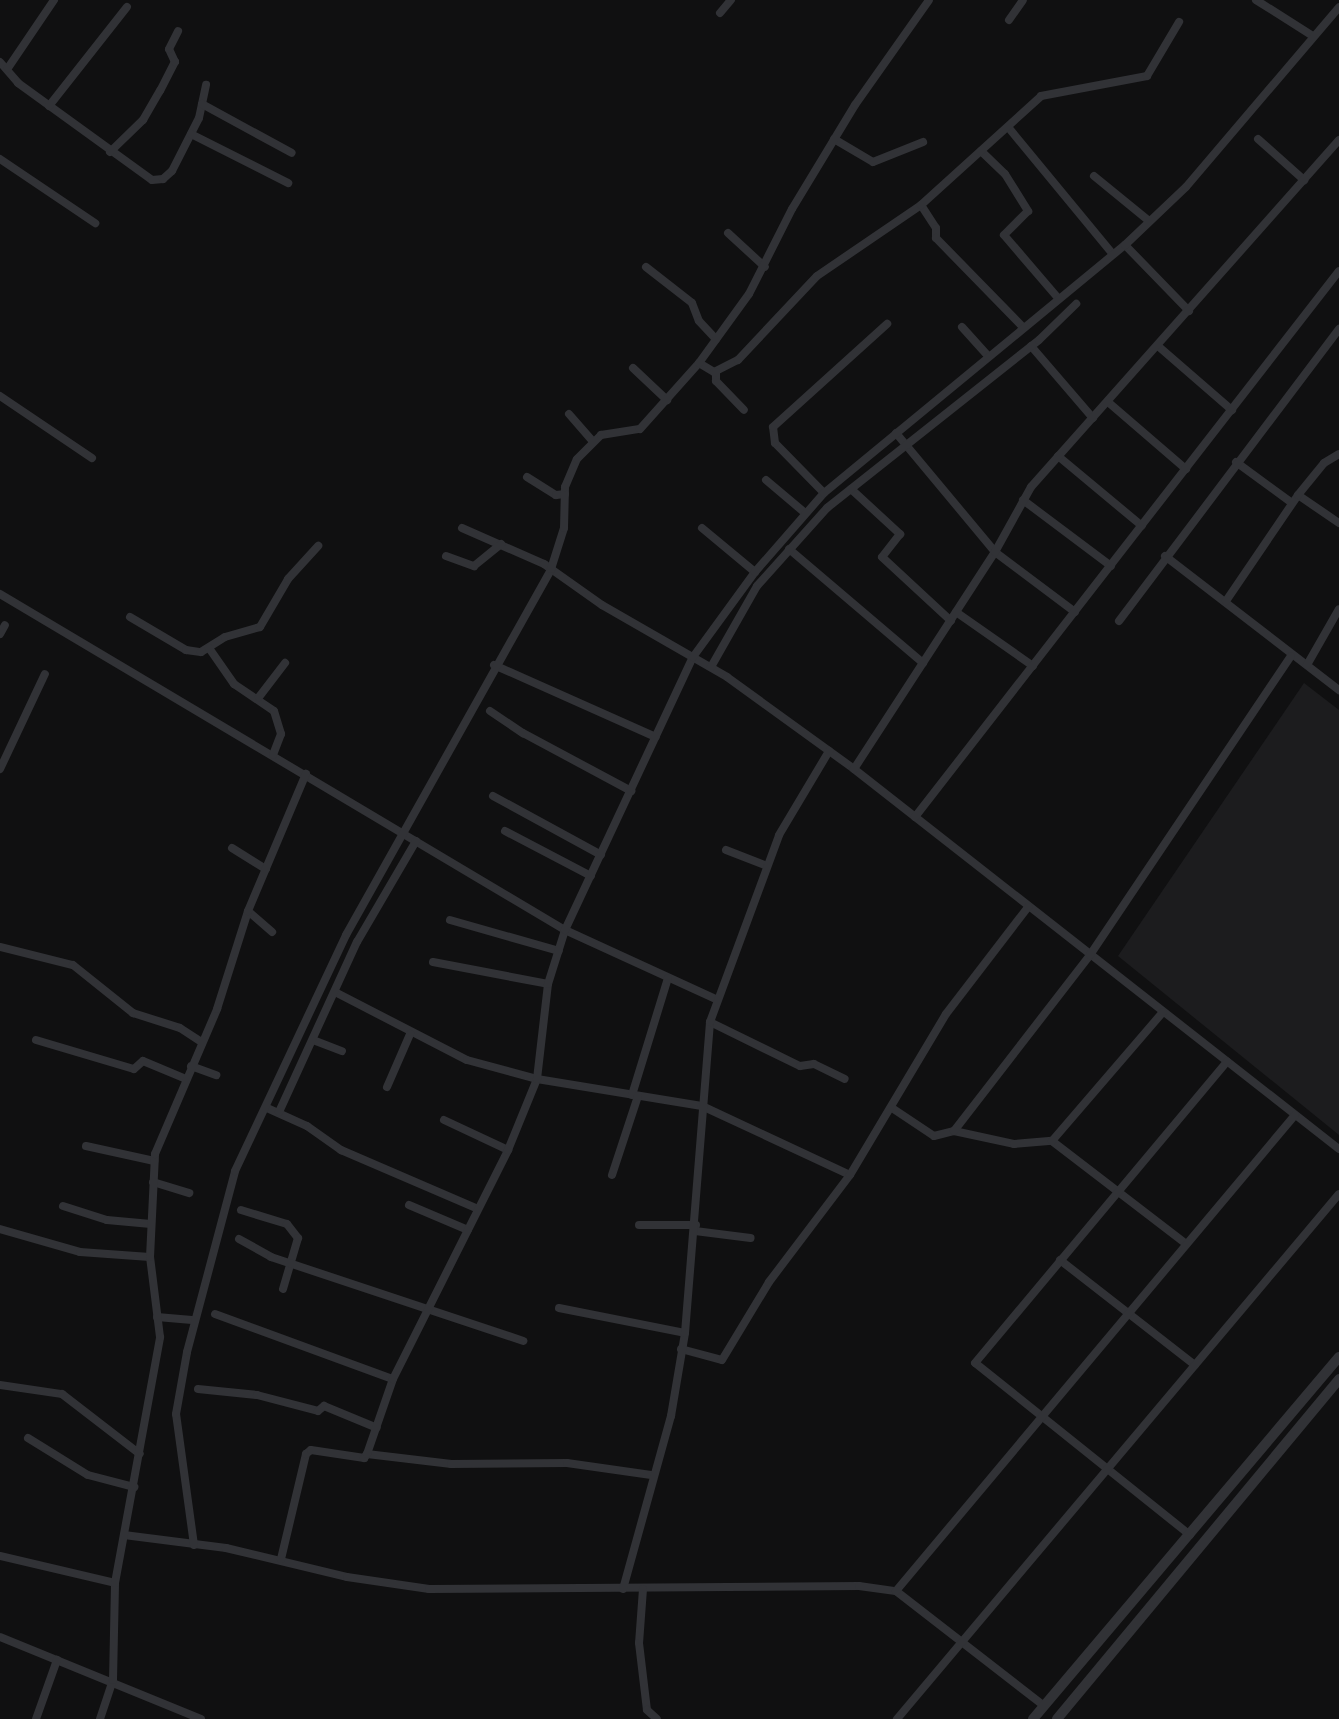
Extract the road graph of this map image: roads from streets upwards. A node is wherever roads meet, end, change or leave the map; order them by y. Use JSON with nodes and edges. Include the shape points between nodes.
{"nodes":[{"id":1,"x":54,"y":0,"type":"edge"},
{"id":2,"x":731,"y":0,"type":"edge"},
{"id":3,"x":929,"y":0,"type":"edge"},
{"id":4,"x":1023,"y":0,"type":"edge"},
{"id":5,"x":1256,"y":0,"type":"edge"},
{"id":6,"x":127,"y":7,"type":"dead end"},
{"id":7,"x":1339,"y":7,"type":"edge"},
{"id":8,"x":720,"y":13,"type":"dead end"},
{"id":9,"x":1009,"y":20,"type":"dead end"},
{"id":10,"x":1179,"y":22,"type":"dead end"},
{"id":11,"x":178,"y":31,"type":"dead end"},
{"id":12,"x":1312,"y":36,"type":"junction"},
{"id":13,"x":0,"y":62,"type":"edge"},
{"id":14,"x":8,"y":68,"type":"junction"},
{"id":15,"x":206,"y":85,"type":"dead end"},
{"id":16,"x":202,"y":104,"type":"junction"},
{"id":17,"x":49,"y":106,"type":"junction"},
{"id":18,"x":1009,"y":127,"type":"junction"},
{"id":19,"x":191,"y":134,"type":"junction"},
{"id":20,"x":834,"y":139,"type":"junction"},
{"id":21,"x":1258,"y":139,"type":"dead end"},
{"id":22,"x":1339,"y":140,"type":"edge"},
{"id":23,"x":923,"y":142,"type":"dead end"},
{"id":24,"x":981,"y":151,"type":"junction"},
{"id":25,"x":110,"y":152,"type":"junction"},
{"id":26,"x":292,"y":153,"type":"dead end"},
{"id":27,"x":0,"y":159,"type":"edge"},
{"id":28,"x":1094,"y":176,"type":"dead end"},
{"id":29,"x":1304,"y":180,"type":"junction"},
{"id":30,"x":288,"y":183,"type":"dead end"},
{"id":31,"x":921,"y":205,"type":"junction"},
{"id":32,"x":1149,"y":222,"type":"junction"},
{"id":33,"x":95,"y":223,"type":"dead end"},
{"id":34,"x":727,"y":233,"type":"dead end"},
{"id":35,"x":1125,"y":245,"type":"junction"},
{"id":36,"x":1112,"y":253,"type":"junction"},
{"id":37,"x":646,"y":267,"type":"dead end"},
{"id":38,"x":765,"y":267,"type":"junction"},
{"id":39,"x":1339,"y":271,"type":"edge"},
{"id":40,"x":1058,"y":298,"type":"junction"},
{"id":41,"x":1076,"y":304,"type":"dead end"},
{"id":42,"x":1189,"y":310,"type":"junction"},
{"id":43,"x":887,"y":324,"type":"dead end"},
{"id":44,"x":962,"y":327,"type":"dead end"},
{"id":45,"x":1023,"y":327,"type":"junction"},
{"id":46,"x":1339,"y":329,"type":"edge"},
{"id":47,"x":716,"y":339,"type":"junction"},
{"id":48,"x":1031,"y":345,"type":"junction"},
{"id":49,"x":1158,"y":346,"type":"junction"},
{"id":50,"x":988,"y":356,"type":"junction"},
{"id":51,"x":699,"y":363,"type":"junction"},
{"id":52,"x":633,"y":368,"type":"dead end"},
{"id":53,"x":716,"y":372,"type":"junction"},
{"id":54,"x":0,"y":396,"type":"edge"},
{"id":55,"x":667,"y":400,"type":"junction"},
{"id":56,"x":1108,"y":402,"type":"junction"},
{"id":57,"x":1232,"y":410,"type":"junction"},
{"id":58,"x":744,"y":411,"type":"dead end"},
{"id":59,"x":569,"y":414,"type":"dead end"},
{"id":60,"x":1093,"y":418,"type":"junction"},
{"id":61,"x":896,"y":433,"type":"junction"},
{"id":62,"x":592,"y":440,"type":"junction"},
{"id":63,"x":905,"y":443,"type":"junction"},
{"id":64,"x":1339,"y":454,"type":"edge"},
{"id":65,"x":1058,"y":456,"type":"junction"},
{"id":66,"x":92,"y":458,"type":"dead end"},
{"id":67,"x":1236,"y":462,"type":"junction"},
{"id":68,"x":1186,"y":469,"type":"junction"},
{"id":69,"x":527,"y":477,"type":"dead end"},
{"id":70,"x":766,"y":480,"type":"dead end"},
{"id":71,"x":850,"y":489,"type":"junction"},
{"id":72,"x":565,"y":494,"type":"junction"},
{"id":73,"x":1298,"y":495,"type":"junction"},
{"id":74,"x":821,"y":496,"type":"junction"},
{"id":75,"x":1023,"y":500,"type":"junction"},
{"id":76,"x":1292,"y":503,"type":"junction"},
{"id":77,"x":827,"y":508,"type":"junction"},
{"id":78,"x":805,"y":513,"type":"junction"},
{"id":79,"x":1339,"y":523,"type":"edge"},
{"id":80,"x":1142,"y":526,"type":"junction"},
{"id":81,"x":462,"y":528,"type":"dead end"},
{"id":82,"x":702,"y":528,"type":"dead end"},
{"id":83,"x":501,"y":544,"type":"junction"},
{"id":84,"x":318,"y":546,"type":"dead end"},
{"id":85,"x":789,"y":549,"type":"junction"},
{"id":86,"x":995,"y":552,"type":"junction"},
{"id":87,"x":446,"y":556,"type":"dead end"},
{"id":88,"x":1165,"y":556,"type":"junction"},
{"id":89,"x":1111,"y":566,"type":"junction"},
{"id":90,"x":551,"y":569,"type":"junction"},
{"id":91,"x":755,"y":572,"type":"junction"},
{"id":92,"x":0,"y":594,"type":"edge"},
{"id":93,"x":1226,"y":601,"type":"junction"},
{"id":94,"x":1339,"y":609,"type":"edge"},
{"id":95,"x":956,"y":612,"type":"junction"},
{"id":96,"x":1075,"y":612,"type":"junction"},
{"id":97,"x":130,"y":617,"type":"dead end"},
{"id":98,"x":951,"y":621,"type":"junction"},
{"id":99,"x":1119,"y":621,"type":"dead end"},
{"id":100,"x":5,"y":625,"type":"dead end"},
{"id":101,"x":0,"y":634,"type":"edge"},
{"id":102,"x":209,"y":648,"type":"junction"},
{"id":103,"x":1291,"y":656,"type":"junction"},
{"id":104,"x":693,"y":657,"type":"junction"},
{"id":105,"x":285,"y":663,"type":"dead end"},
{"id":106,"x":923,"y":663,"type":"junction"},
{"id":107,"x":494,"y":665,"type":"junction"},
{"id":108,"x":1307,"y":665,"type":"junction"},
{"id":109,"x":711,"y":667,"type":"junction"},
{"id":110,"x":1032,"y":667,"type":"junction"},
{"id":111,"x":45,"y":674,"type":"dead end"},
{"id":112,"x":1338,"y":687,"type":"edge"},
{"id":113,"x":260,"y":697,"type":"junction"},
{"id":114,"x":490,"y":711,"type":"dead end"},
{"id":115,"x":656,"y":737,"type":"junction"},
{"id":116,"x":829,"y":751,"type":"junction"},
{"id":117,"x":273,"y":755,"type":"junction"},
{"id":118,"x":0,"y":769,"type":"edge"},
{"id":119,"x":854,"y":769,"type":"junction"},
{"id":120,"x":306,"y":774,"type":"junction"},
{"id":121,"x":631,"y":791,"type":"junction"},
{"id":122,"x":493,"y":796,"type":"dead end"},
{"id":123,"x":915,"y":817,"type":"junction"},
{"id":124,"x":505,"y":831,"type":"dead end"},
{"id":125,"x":404,"y":834,"type":"junction"},
{"id":126,"x":416,"y":841,"type":"junction"},
{"id":127,"x":232,"y":848,"type":"dead end"},
{"id":128,"x":726,"y":850,"type":"dead end"},
{"id":129,"x":601,"y":855,"type":"junction"},
{"id":130,"x":767,"y":866,"type":"junction"},
{"id":131,"x":266,"y":869,"type":"junction"},
{"id":132,"x":591,"y":876,"type":"junction"},
{"id":133,"x":1028,"y":907,"type":"junction"},
{"id":134,"x":247,"y":911,"type":"junction"},
{"id":135,"x":450,"y":920,"type":"dead end"},
{"id":136,"x":565,"y":930,"type":"junction"},
{"id":137,"x":272,"y":932,"type":"dead end"},
{"id":138,"x":0,"y":947,"type":"edge"},
{"id":139,"x":559,"y":951,"type":"junction"},
{"id":140,"x":1090,"y":955,"type":"junction"},
{"id":141,"x":433,"y":962,"type":"dead end"},
{"id":142,"x":668,"y":978,"type":"junction"},
{"id":143,"x":548,"y":984,"type":"junction"},
{"id":144,"x":335,"y":992,"type":"junction"},
{"id":145,"x":716,"y":999,"type":"junction"},
{"id":146,"x":1163,"y":1012,"type":"junction"},
{"id":147,"x":709,"y":1022,"type":"junction"},
{"id":148,"x":410,"y":1034,"type":"junction"},
{"id":149,"x":36,"y":1040,"type":"dead end"},
{"id":150,"x":313,"y":1040,"type":"junction"},
{"id":151,"x":200,"y":1041,"type":"junction"},
{"id":152,"x":342,"y":1051,"type":"dead end"},
{"id":153,"x":1227,"y":1062,"type":"junction"},
{"id":154,"x":191,"y":1066,"type":"junction"},
{"id":155,"x":216,"y":1075,"type":"dead end"},
{"id":156,"x":186,"y":1079,"type":"junction"},
{"id":157,"x":537,"y":1079,"type":"junction"},
{"id":158,"x":845,"y":1079,"type":"dead end"},
{"id":159,"x":387,"y":1087,"type":"dead end"},
{"id":160,"x":635,"y":1096,"type":"junction"},
{"id":161,"x":702,"y":1106,"type":"junction"},
{"id":162,"x":267,"y":1108,"type":"junction"},
{"id":163,"x":891,"y":1108,"type":"junction"},
{"id":164,"x":279,"y":1112,"type":"junction"},
{"id":165,"x":1295,"y":1115,"type":"junction"},
{"id":166,"x":444,"y":1120,"type":"dead end"},
{"id":167,"x":954,"y":1131,"type":"junction"},
{"id":168,"x":1052,"y":1141,"type":"junction"},
{"id":169,"x":86,"y":1146,"type":"dead end"},
{"id":170,"x":1339,"y":1149,"type":"edge"},
{"id":171,"x":508,"y":1150,"type":"junction"},
{"id":172,"x":154,"y":1161,"type":"junction"},
{"id":173,"x":612,"y":1175,"type":"dead end"},
{"id":174,"x":850,"y":1175,"type":"junction"},
{"id":175,"x":153,"y":1182,"type":"junction"},
{"id":176,"x":1120,"y":1190,"type":"junction"},
{"id":177,"x":189,"y":1193,"type":"dead end"},
{"id":178,"x":1339,"y":1194,"type":"edge"},
{"id":179,"x":410,"y":1205,"type":"dead end"},
{"id":180,"x":63,"y":1206,"type":"dead end"},
{"id":181,"x":478,"y":1209,"type":"junction"},
{"id":182,"x":240,"y":1210,"type":"dead end"},
{"id":183,"x":151,"y":1224,"type":"junction"},
{"id":184,"x":639,"y":1225,"type":"dead end"},
{"id":185,"x":696,"y":1228,"type":"junction"},
{"id":186,"x":0,"y":1229,"type":"edge"},
{"id":187,"x":468,"y":1230,"type":"junction"},
{"id":188,"x":751,"y":1238,"type":"dead end"},
{"id":189,"x":239,"y":1239,"type":"dead end"},
{"id":190,"x":1186,"y":1244,"type":"junction"},
{"id":191,"x":150,"y":1257,"type":"junction"},
{"id":192,"x":1060,"y":1260,"type":"junction"},
{"id":193,"x":292,"y":1261,"type":"junction"},
{"id":194,"x":283,"y":1289,"type":"dead end"},
{"id":195,"x":559,"y":1308,"type":"dead end"},
{"id":196,"x":429,"y":1312,"type":"junction"},
{"id":197,"x":1128,"y":1312,"type":"junction"},
{"id":198,"x":215,"y":1314,"type":"dead end"},
{"id":199,"x":157,"y":1317,"type":"junction"},
{"id":200,"x":195,"y":1320,"type":"junction"},
{"id":201,"x":685,"y":1333,"type":"junction"},
{"id":202,"x":523,"y":1341,"type":"dead end"},
{"id":203,"x":681,"y":1349,"type":"junction"},
{"id":204,"x":1339,"y":1357,"type":"edge"},
{"id":205,"x":1195,"y":1365,"type":"junction"},
{"id":206,"x":394,"y":1379,"type":"junction"},
{"id":207,"x":1339,"y":1379,"type":"edge"},
{"id":208,"x":0,"y":1385,"type":"edge"},
{"id":209,"x":198,"y":1390,"type":"dead end"},
{"id":210,"x":1039,"y":1418,"type":"junction"},
{"id":211,"x":377,"y":1428,"type":"junction"},
{"id":212,"x":28,"y":1438,"type":"dead end"},
{"id":213,"x":140,"y":1454,"type":"junction"},
{"id":214,"x":367,"y":1454,"type":"junction"},
{"id":215,"x":1106,"y":1471,"type":"junction"},
{"id":216,"x":651,"y":1475,"type":"junction"},
{"id":217,"x":134,"y":1487,"type":"junction"},
{"id":218,"x":124,"y":1535,"type":"junction"},
{"id":219,"x":1190,"y":1535,"type":"junction"},
{"id":220,"x":194,"y":1545,"type":"junction"},
{"id":221,"x":0,"y":1556,"type":"edge"},
{"id":222,"x":281,"y":1559,"type":"junction"},
{"id":223,"x":115,"y":1583,"type":"junction"},
{"id":224,"x":623,"y":1589,"type":"junction"},
{"id":225,"x":643,"y":1589,"type":"junction"},
{"id":226,"x":895,"y":1591,"type":"junction"},
{"id":227,"x":0,"y":1637,"type":"edge"},
{"id":228,"x":962,"y":1642,"type":"junction"},
{"id":229,"x":57,"y":1660,"type":"junction"},
{"id":230,"x":113,"y":1680,"type":"junction"},
{"id":231,"x":1044,"y":1706,"type":"junction"},
{"id":232,"x":36,"y":1719,"type":"edge"},
{"id":233,"x":100,"y":1719,"type":"edge"},
{"id":234,"x":201,"y":1719,"type":"edge"},
{"id":235,"x":657,"y":1719,"type":"edge"},
{"id":236,"x":897,"y":1719,"type":"edge"},
{"id":237,"x":1033,"y":1719,"type":"edge"},
{"id":238,"x":1057,"y":1719,"type":"edge"}],
"edges":[{"from":1,"to":14,"type":"street"},
{"from":2,"to":8,"type":"street"},
{"from":3,"to":20,"type":"street"},
{"from":4,"to":9,"type":"street"},
{"from":5,"to":12,"type":"street"},
{"from":6,"to":17,"type":"street"},
{"from":7,"to":12,"type":"street"},
{"from":10,"to":18,"type":"street","via":[[1147,76],[1045,93]]},
{"from":11,"to":25,"type":"street","via":[[169,49],[176,62],[160,91],[143,120]]},
{"from":12,"to":32,"type":"street","via":[[1248,116]]},
{"from":13,"to":14,"type":"street"},
{"from":14,"to":17,"type":"street","via":[[18,83]]},
{"from":15,"to":16,"type":"street"},
{"from":16,"to":19,"type":"street"},
{"from":16,"to":26,"type":"street"},
{"from":17,"to":25,"type":"street"},
{"from":18,"to":24,"type":"street"},
{"from":18,"to":36,"type":"street"},
{"from":19,"to":25,"type":"street","via":[[163,179],[152,180]]},
{"from":19,"to":30,"type":"street"},
{"from":20,"to":23,"type":"street","via":[[873,162]]},
{"from":20,"to":38,"type":"street","via":[[792,209]]},
{"from":21,"to":29,"type":"street"},
{"from":22,"to":29,"type":"street"},
{"from":24,"to":31,"type":"street"},
{"from":24,"to":40,"type":"street","via":[[1005,174],[1028,211],[1004,235]]},
{"from":27,"to":33,"type":"street"},
{"from":28,"to":32,"type":"street"},
{"from":29,"to":42,"type":"street"},
{"from":31,"to":45,"type":"street","via":[[936,228],[936,238]]},
{"from":31,"to":53,"type":"street","via":[[817,276],[738,360]]},
{"from":32,"to":35,"type":"street"},
{"from":34,"to":38,"type":"street"},
{"from":35,"to":36,"type":"street"},
{"from":35,"to":42,"type":"street"},
{"from":36,"to":40,"type":"street"},
{"from":37,"to":47,"type":"street","via":[[692,303],[699,321]]},
{"from":38,"to":47,"type":"street"},
{"from":39,"to":57,"type":"street"},
{"from":40,"to":45,"type":"street"},
{"from":41,"to":48,"type":"street"},
{"from":42,"to":49,"type":"street"},
{"from":43,"to":74,"type":"street","via":[[773,427],[775,443]]},
{"from":44,"to":50,"type":"street"},
{"from":45,"to":50,"type":"street"},
{"from":46,"to":67,"type":"street"},
{"from":47,"to":51,"type":"street"},
{"from":48,"to":60,"type":"street"},
{"from":48,"to":63,"type":"street"},
{"from":49,"to":56,"type":"street"},
{"from":49,"to":57,"type":"street"},
{"from":50,"to":61,"type":"street"},
{"from":51,"to":53,"type":"street"},
{"from":51,"to":55,"type":"street"},
{"from":52,"to":55,"type":"street"},
{"from":53,"to":58,"type":"street","via":[[716,381]]},
{"from":54,"to":66,"type":"street"},
{"from":55,"to":62,"type":"street","via":[[640,429]]},
{"from":56,"to":60,"type":"street"},
{"from":56,"to":68,"type":"street"},
{"from":57,"to":68,"type":"street"},
{"from":59,"to":62,"type":"street"},
{"from":60,"to":65,"type":"street"},
{"from":61,"to":63,"type":"street"},
{"from":61,"to":74,"type":"street"},
{"from":62,"to":72,"type":"street","via":[[577,459]]},
{"from":63,"to":71,"type":"street"},
{"from":63,"to":86,"type":"street"},
{"from":64,"to":73,"type":"street","via":[[1324,463]]},
{"from":65,"to":75,"type":"street"},
{"from":65,"to":80,"type":"street"},
{"from":67,"to":76,"type":"street"},
{"from":67,"to":88,"type":"street"},
{"from":68,"to":80,"type":"street"},
{"from":69,"to":72,"type":"street","via":[[556,495]]},
{"from":70,"to":78,"type":"street"},
{"from":71,"to":77,"type":"street"},
{"from":71,"to":98,"type":"street","via":[[900,534],[882,557]]},
{"from":72,"to":90,"type":"street","via":[[564,528]]},
{"from":73,"to":76,"type":"street"},
{"from":73,"to":79,"type":"street"},
{"from":74,"to":77,"type":"street"},
{"from":74,"to":78,"type":"street"},
{"from":75,"to":86,"type":"street"},
{"from":75,"to":89,"type":"street"},
{"from":76,"to":93,"type":"street"},
{"from":77,"to":85,"type":"street"},
{"from":78,"to":91,"type":"street"},
{"from":80,"to":89,"type":"street"},
{"from":81,"to":83,"type":"street"},
{"from":82,"to":91,"type":"street"},
{"from":83,"to":87,"type":"street","via":[[474,566]]},
{"from":83,"to":90,"type":"street"},
{"from":84,"to":102,"type":"street","via":[[288,579],[260,627],[225,637]]},
{"from":85,"to":106,"type":"street"},
{"from":85,"to":109,"type":"street","via":[[757,586]]},
{"from":86,"to":95,"type":"street"},
{"from":86,"to":96,"type":"street"},
{"from":88,"to":93,"type":"street"},
{"from":88,"to":99,"type":"street"},
{"from":89,"to":96,"type":"street"},
{"from":90,"to":104,"type":"street"},
{"from":90,"to":107,"type":"street"},
{"from":91,"to":104,"type":"street"},
{"from":92,"to":117,"type":"street"},
{"from":93,"to":103,"type":"street"},
{"from":94,"to":108,"type":"street"},
{"from":95,"to":98,"type":"street"},
{"from":95,"to":110,"type":"street"},
{"from":96,"to":110,"type":"street"},
{"from":97,"to":102,"type":"street","via":[[186,650]]},
{"from":98,"to":106,"type":"street"},
{"from":100,"to":101,"type":"street"},
{"from":102,"to":113,"type":"street","via":[[234,684]]},
{"from":103,"to":108,"type":"street"},
{"from":103,"to":140,"type":"street"},
{"from":104,"to":109,"type":"street"},
{"from":104,"to":115,"type":"street"},
{"from":105,"to":113,"type":"street"},
{"from":106,"to":119,"type":"street"},
{"from":107,"to":115,"type":"street"},
{"from":107,"to":125,"type":"street"},
{"from":108,"to":112,"type":"street"},
{"from":109,"to":116,"type":"street"},
{"from":110,"to":123,"type":"street"},
{"from":111,"to":118,"type":"street"},
{"from":113,"to":117,"type":"street","via":[[281,724]]},
{"from":114,"to":121,"type":"street"},
{"from":115,"to":121,"type":"street"},
{"from":116,"to":119,"type":"street"},
{"from":116,"to":130,"type":"street","via":[[792,808]]},
{"from":117,"to":120,"type":"street"},
{"from":119,"to":123,"type":"street"},
{"from":120,"to":125,"type":"street"},
{"from":120,"to":131,"type":"street"},
{"from":121,"to":129,"type":"street"},
{"from":122,"to":129,"type":"street"},
{"from":123,"to":133,"type":"street"},
{"from":124,"to":132,"type":"street"},
{"from":125,"to":126,"type":"street"},
{"from":125,"to":162,"type":"street","via":[[346,935]]},
{"from":126,"to":136,"type":"street"},
{"from":126,"to":144,"type":"street","via":[[378,902]]},
{"from":127,"to":131,"type":"street"},
{"from":128,"to":130,"type":"street"},
{"from":129,"to":132,"type":"street"},
{"from":130,"to":145,"type":"street"},
{"from":131,"to":134,"type":"street"},
{"from":132,"to":136,"type":"street"},
{"from":133,"to":140,"type":"street"},
{"from":133,"to":163,"type":"street","via":[[946,1014]]},
{"from":134,"to":137,"type":"street"},
{"from":134,"to":151,"type":"street","via":[[217,1009]]},
{"from":135,"to":139,"type":"street"},
{"from":136,"to":139,"type":"street"},
{"from":136,"to":142,"type":"street"},
{"from":138,"to":151,"type":"street","via":[[73,964],[133,1013],[180,1028]]},
{"from":139,"to":143,"type":"street"},
{"from":140,"to":146,"type":"street"},
{"from":140,"to":167,"type":"street"},
{"from":141,"to":143,"type":"street"},
{"from":142,"to":145,"type":"street"},
{"from":142,"to":160,"type":"street"},
{"from":143,"to":157,"type":"street"},
{"from":144,"to":148,"type":"street"},
{"from":144,"to":150,"type":"street"},
{"from":145,"to":147,"type":"street"},
{"from":146,"to":153,"type":"street"},
{"from":146,"to":168,"type":"street"},
{"from":147,"to":158,"type":"street","via":[[800,1066],[814,1064]]},
{"from":147,"to":161,"type":"street"},
{"from":148,"to":157,"type":"street","via":[[467,1060]]},
{"from":148,"to":159,"type":"street"},
{"from":149,"to":156,"type":"street","via":[[134,1069],[142,1060]]},
{"from":150,"to":152,"type":"street"},
{"from":150,"to":164,"type":"street"},
{"from":151,"to":154,"type":"street"},
{"from":153,"to":165,"type":"street"},
{"from":153,"to":176,"type":"street"},
{"from":154,"to":155,"type":"street"},
{"from":154,"to":156,"type":"street"},
{"from":156,"to":172,"type":"street"},
{"from":157,"to":160,"type":"street"},
{"from":157,"to":171,"type":"street"},
{"from":160,"to":161,"type":"street"},
{"from":160,"to":173,"type":"street"},
{"from":161,"to":174,"type":"street"},
{"from":161,"to":185,"type":"street"},
{"from":162,"to":164,"type":"street"},
{"from":162,"to":200,"type":"street","via":[[230,1185],[223,1230]]},
{"from":163,"to":167,"type":"street","via":[[934,1136]]},
{"from":163,"to":174,"type":"street"},
{"from":164,"to":181,"type":"street","via":[[341,1150]]},
{"from":165,"to":170,"type":"street"},
{"from":165,"to":190,"type":"street"},
{"from":166,"to":171,"type":"street"},
{"from":167,"to":168,"type":"street","via":[[1014,1144]]},
{"from":168,"to":176,"type":"street"},
{"from":169,"to":172,"type":"street"},
{"from":171,"to":181,"type":"street"},
{"from":172,"to":175,"type":"street"},
{"from":174,"to":203,"type":"street","via":[[769,1282],[722,1360]]},
{"from":175,"to":177,"type":"street"},
{"from":175,"to":183,"type":"street"},
{"from":176,"to":190,"type":"street"},
{"from":176,"to":192,"type":"street"},
{"from":178,"to":205,"type":"street"},
{"from":179,"to":187,"type":"street"},
{"from":180,"to":183,"type":"street","via":[[107,1220]]},
{"from":181,"to":187,"type":"street"},
{"from":182,"to":193,"type":"street","via":[[287,1223],[298,1238]]},
{"from":183,"to":191,"type":"street"},
{"from":184,"to":185,"type":"street"},
{"from":185,"to":188,"type":"street"},
{"from":185,"to":201,"type":"street"},
{"from":186,"to":191,"type":"street","via":[[80,1252]]},
{"from":187,"to":196,"type":"street"},
{"from":189,"to":193,"type":"street","via":[[271,1257]]},
{"from":190,"to":197,"type":"street"},
{"from":191,"to":199,"type":"street"},
{"from":192,"to":197,"type":"street"},
{"from":192,"to":210,"type":"street","via":[[975,1363]]},
{"from":193,"to":194,"type":"street"},
{"from":193,"to":196,"type":"street"},
{"from":195,"to":201,"type":"street"},
{"from":196,"to":202,"type":"street"},
{"from":196,"to":206,"type":"street"},
{"from":197,"to":205,"type":"street"},
{"from":197,"to":210,"type":"street"},
{"from":198,"to":206,"type":"street"},
{"from":199,"to":200,"type":"street"},
{"from":199,"to":213,"type":"street","via":[[160,1337]]},
{"from":200,"to":220,"type":"street","via":[[176,1414]]},
{"from":201,"to":203,"type":"street"},
{"from":203,"to":216,"type":"street","via":[[671,1416]]},
{"from":204,"to":219,"type":"street"},
{"from":205,"to":215,"type":"street"},
{"from":206,"to":211,"type":"street"},
{"from":207,"to":238,"type":"street"},
{"from":208,"to":213,"type":"street","via":[[62,1394]]},
{"from":209,"to":211,"type":"street","via":[[257,1395],[318,1411],[324,1406]]},
{"from":210,"to":215,"type":"street"},
{"from":210,"to":226,"type":"street"},
{"from":211,"to":214,"type":"street"},
{"from":212,"to":217,"type":"street","via":[[88,1475]]},
{"from":213,"to":217,"type":"street"},
{"from":214,"to":216,"type":"street","via":[[451,1464],[567,1463]]},
{"from":214,"to":222,"type":"street","via":[[364,1458],[308,1451]]},
{"from":215,"to":219,"type":"street"},
{"from":215,"to":228,"type":"street"},
{"from":216,"to":224,"type":"street"},
{"from":217,"to":218,"type":"street"},
{"from":218,"to":220,"type":"street"},
{"from":218,"to":223,"type":"street"},
{"from":219,"to":231,"type":"street"},
{"from":220,"to":222,"type":"street"},
{"from":221,"to":223,"type":"street"},
{"from":222,"to":224,"type":"street","via":[[347,1577],[429,1589]]},
{"from":223,"to":230,"type":"street"},
{"from":224,"to":225,"type":"street"},
{"from":225,"to":226,"type":"street","via":[[859,1586]]},
{"from":225,"to":235,"type":"street","via":[[639,1643],[647,1710]]},
{"from":226,"to":228,"type":"street"},
{"from":227,"to":229,"type":"street"},
{"from":228,"to":231,"type":"street"},
{"from":228,"to":236,"type":"street"},
{"from":229,"to":230,"type":"street"},
{"from":229,"to":232,"type":"street"},
{"from":230,"to":233,"type":"street"},
{"from":230,"to":234,"type":"street"},
{"from":231,"to":237,"type":"street"}]}
